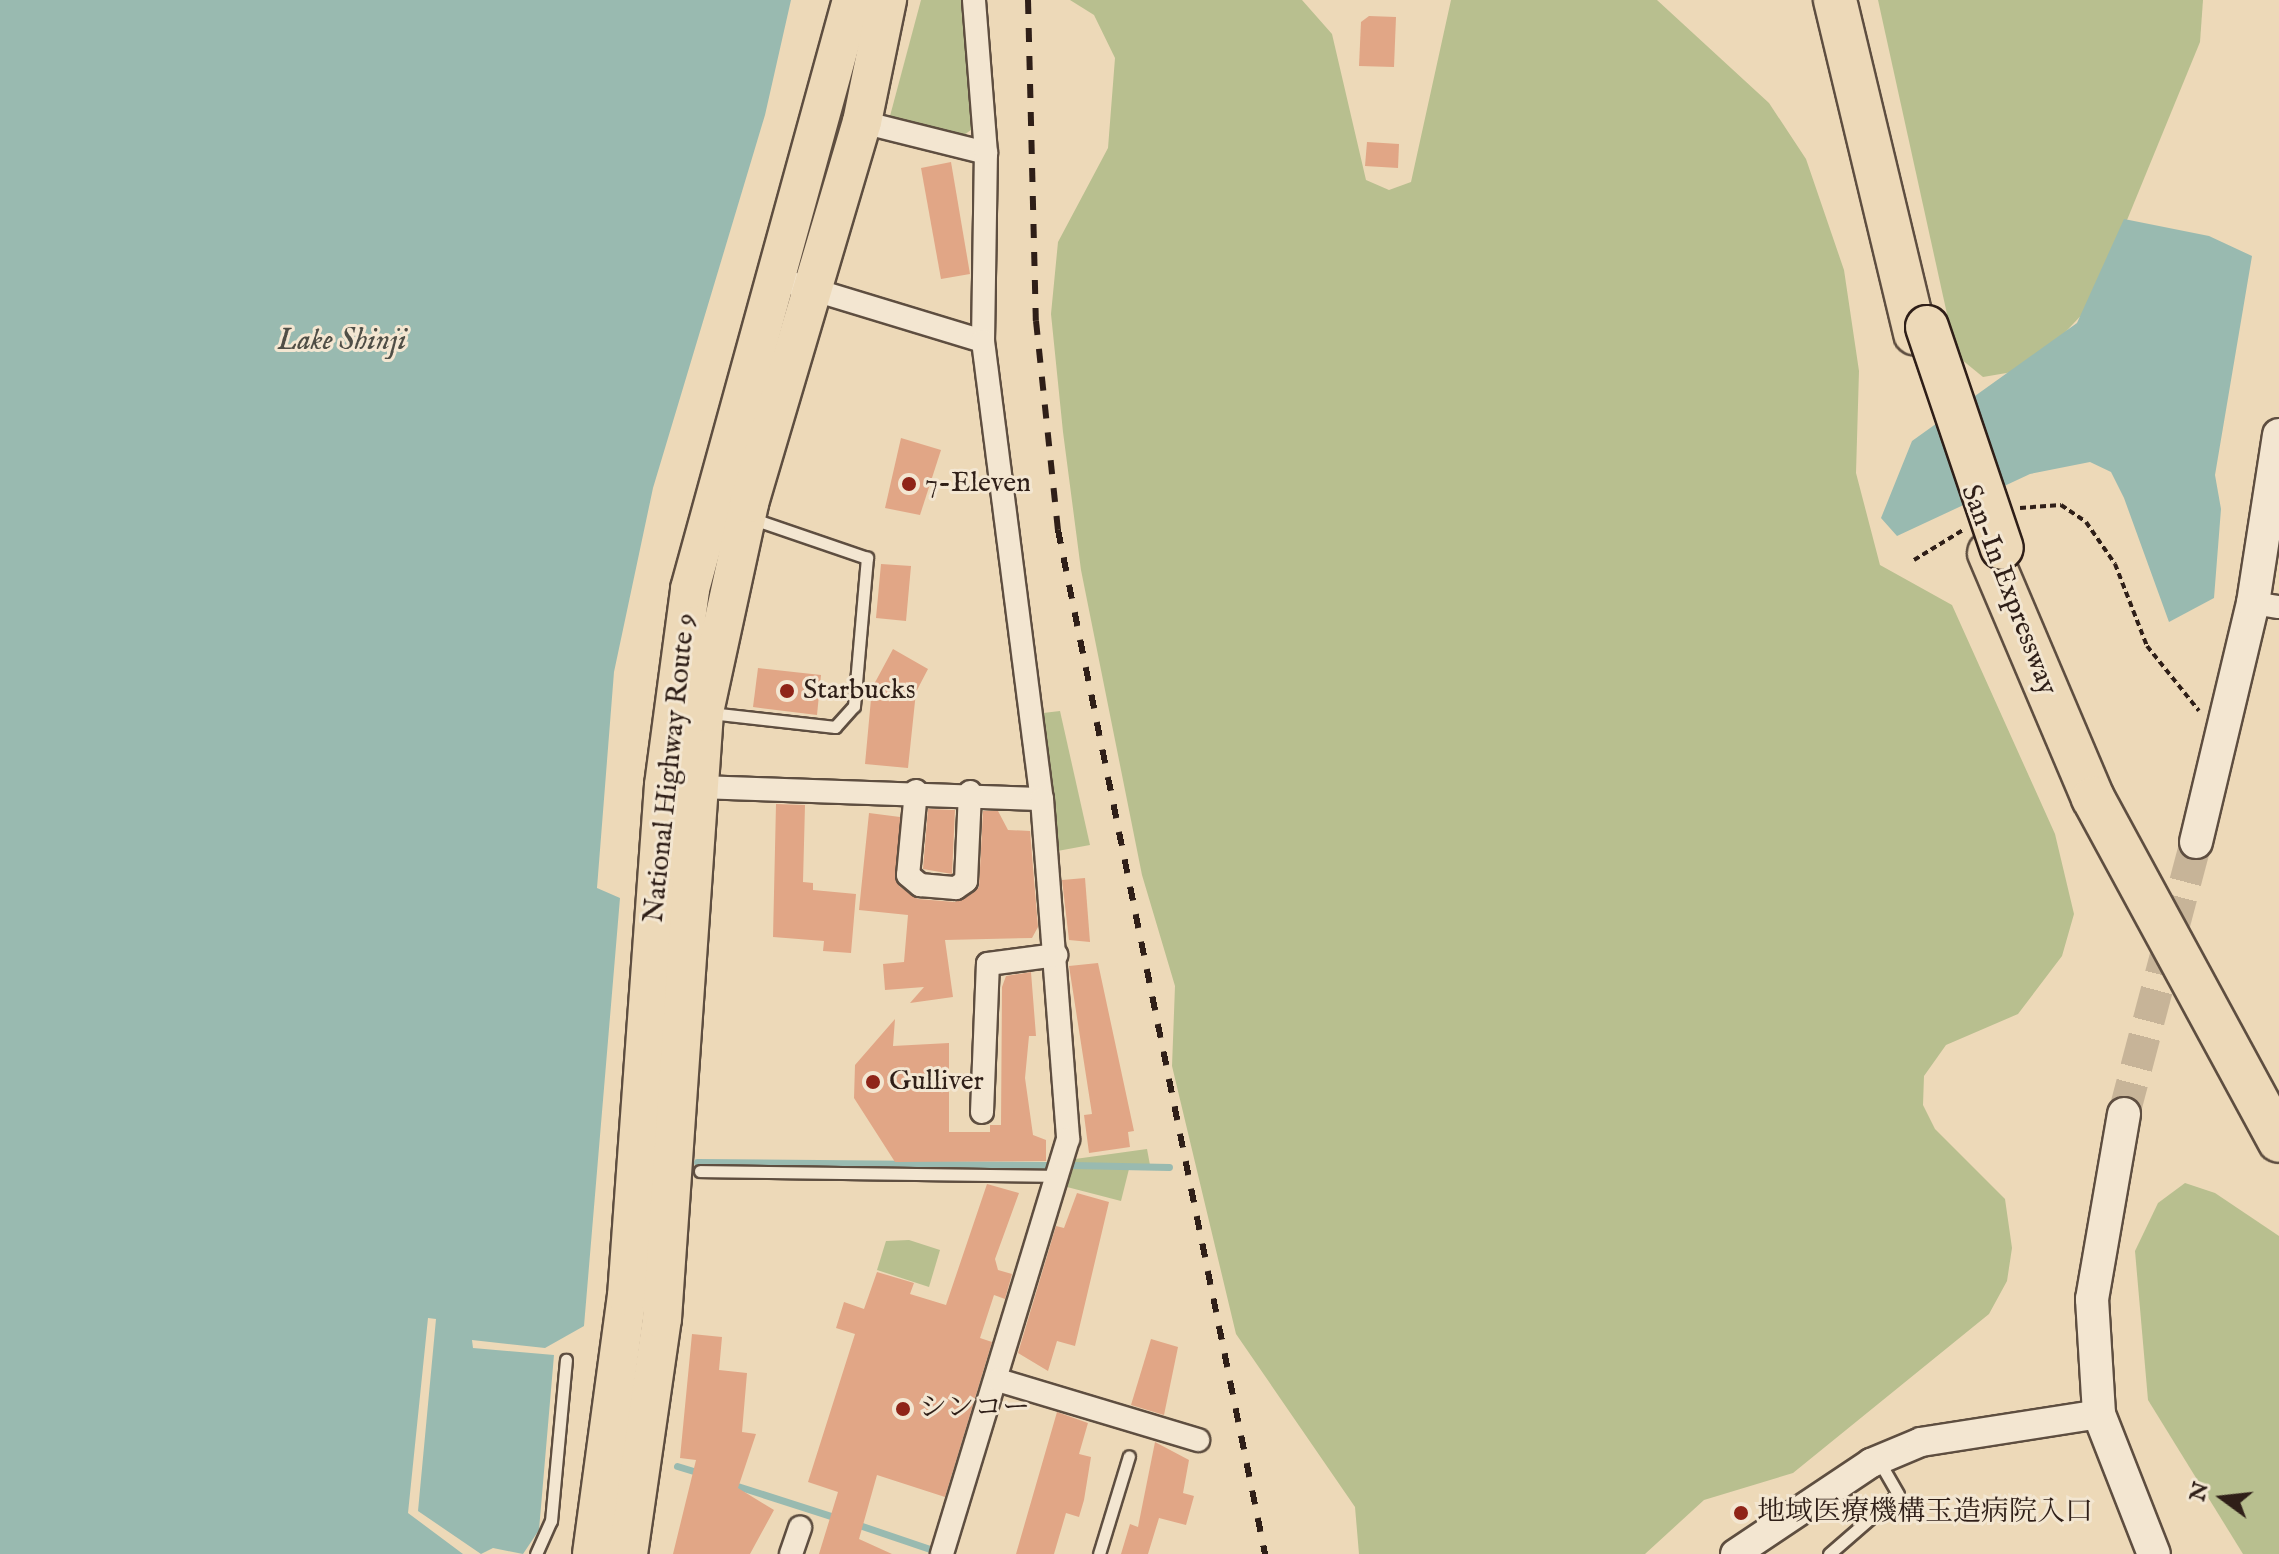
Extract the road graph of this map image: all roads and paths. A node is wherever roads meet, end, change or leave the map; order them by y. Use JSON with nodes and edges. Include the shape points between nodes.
{"nodes":[{"id":1,"x":852,"y":0,"type":"edge"},
{"id":2,"x":887,"y":0,"type":"edge"},
{"id":3,"x":974,"y":0,"type":"edge"},
{"id":4,"x":1835,"y":0,"type":"edge"},
{"id":5,"x":1849,"y":0,"type":"edge"},
{"id":6,"x":862,"y":122,"type":"junction"},
{"id":7,"x":986,"y":153,"type":"junction"},
{"id":8,"x":775,"y":278,"type":"junction"},
{"id":9,"x":811,"y":289,"type":"junction"},
{"id":10,"x":1921,"y":331,"type":"junction"},
{"id":11,"x":983,"y":341,"type":"junction"},
{"id":12,"x":2279,"y":435,"type":"edge"},
{"id":13,"x":746,"y":517,"type":"junction"},
{"id":14,"x":1996,"y":533,"type":"junction"},
{"id":15,"x":1914,"y":560,"type":"dead end"},
{"id":16,"x":2266,"y":605,"type":"edge"},
{"id":17,"x":704,"y":712,"type":"junction"},
{"id":18,"x":2227,"y":721,"type":"junction"},
{"id":19,"x":696,"y":787,"type":"junction"},
{"id":20,"x":916,"y":791,"type":"junction"},
{"id":21,"x":970,"y":792,"type":"junction"},
{"id":22,"x":1042,"y":799,"type":"junction"},
{"id":23,"x":2196,"y":842,"type":"tunnel mouth"},
{"id":24,"x":1056,"y":955,"type":"junction"},
{"id":25,"x":982,"y":1112,"type":"dead end"},
{"id":26,"x":2279,"y":1113,"type":"edge"},
{"id":27,"x":2124,"y":1114,"type":"tunnel mouth"},
{"id":28,"x":2279,"y":1141,"type":"edge"},
{"id":29,"x":700,"y":1171,"type":"dead end"},
{"id":30,"x":1058,"y":1176,"type":"junction"},
{"id":31,"x":566,"y":1360,"type":"dead end"},
{"id":32,"x":998,"y":1380,"type":"junction"},
{"id":33,"x":2099,"y":1414,"type":"junction"},
{"id":34,"x":1198,"y":1440,"type":"dead end"},
{"id":35,"x":1129,"y":1456,"type":"dead end"},
{"id":36,"x":1878,"y":1460,"type":"junction"},
{"id":37,"x":800,"y":1528,"type":"dead end"},
{"id":38,"x":536,"y":1554,"type":"edge"},
{"id":39,"x":592,"y":1554,"type":"edge"},
{"id":40,"x":628,"y":1554,"type":"edge"},
{"id":41,"x":791,"y":1554,"type":"edge"},
{"id":42,"x":942,"y":1554,"type":"edge"},
{"id":43,"x":1099,"y":1554,"type":"edge"},
{"id":44,"x":1735,"y":1554,"type":"edge"},
{"id":45,"x":1829,"y":1554,"type":"edge"},
{"id":46,"x":2154,"y":1554,"type":"edge"}],
"edges":[{"from":1,"to":8,"type":"highway","name":"National Highway Route 9"},
{"from":2,"to":6,"type":"highway","name":"National Highway Route 9"},
{"from":3,"to":7,"type":"street"},
{"from":4,"to":10,"type":"highway","name":"San-In Expressway"},
{"from":5,"to":10,"type":"highway","name":"San-In Expressway"},
{"from":6,"to":7,"type":"street"},
{"from":6,"to":9,"type":"highway","name":"National Highway Route 9"},
{"from":7,"to":11,"type":"street"},
{"from":8,"to":9,"type":"street"},
{"from":8,"to":39,"type":"highway","name":"National Highway Route 9","via":[[710,500],[674,690],[627,1296]]},
{"from":9,"to":11,"type":"street"},
{"from":9,"to":13,"type":"highway","name":"National Highway Route 9"},
{"from":10,"to":14,"type":"highway","name":"San-In Expressway"},
{"from":11,"to":22,"type":"street"},
{"from":12,"to":16,"type":"main road"},
{"from":13,"to":17,"type":"highway","name":"National Highway Route 9"},
{"from":13,"to":17,"type":"lane","via":[[867,558],[854,706],[835,727]]},
{"from":14,"to":15,"type":"path"},
{"from":14,"to":18,"type":"path","via":[[2049,504],[2077,513],[2115,564],[2147,646],[2176,687],[2198,711]]},
{"from":14,"to":26,"type":"highway","name":"San-In Expressway","via":[[2105,790]]},
{"from":14,"to":28,"type":"highway","name":"San-In Expressway","via":[[2093,798]]},
{"from":16,"to":18,"type":"main road"},
{"from":17,"to":19,"type":"highway","name":"National Highway Route 9"},
{"from":18,"to":23,"type":"main road"},
{"from":19,"to":20,"type":"street"},
{"from":19,"to":40,"type":"highway","name":"National Highway Route 9","via":[[662,1319]]},
{"from":20,"to":21,"type":"street"},
{"from":20,"to":21,"type":"street","via":[[908,875],[920,885],[956,888],[966,881]]},
{"from":21,"to":22,"type":"street"},
{"from":22,"to":24,"type":"street"},
{"from":24,"to":25,"type":"street","via":[[988,964]]},
{"from":24,"to":30,"type":"street","via":[[1068,1139]]},
{"from":27,"to":33,"type":"main road","via":[[2092,1299]]},
{"from":29,"to":30,"type":"lane"},
{"from":30,"to":32,"type":"street"},
{"from":31,"to":38,"type":"lane","via":[[551,1521]]},
{"from":32,"to":34,"type":"street"},
{"from":32,"to":42,"type":"street"},
{"from":33,"to":36,"type":"street","via":[[2002,1425]]},
{"from":33,"to":46,"type":"main road"},
{"from":35,"to":43,"type":"lane"},
{"from":36,"to":44,"type":"street"},
{"from":36,"to":45,"type":"lane","via":[[1898,1494]]},
{"from":37,"to":41,"type":"street"}]}
